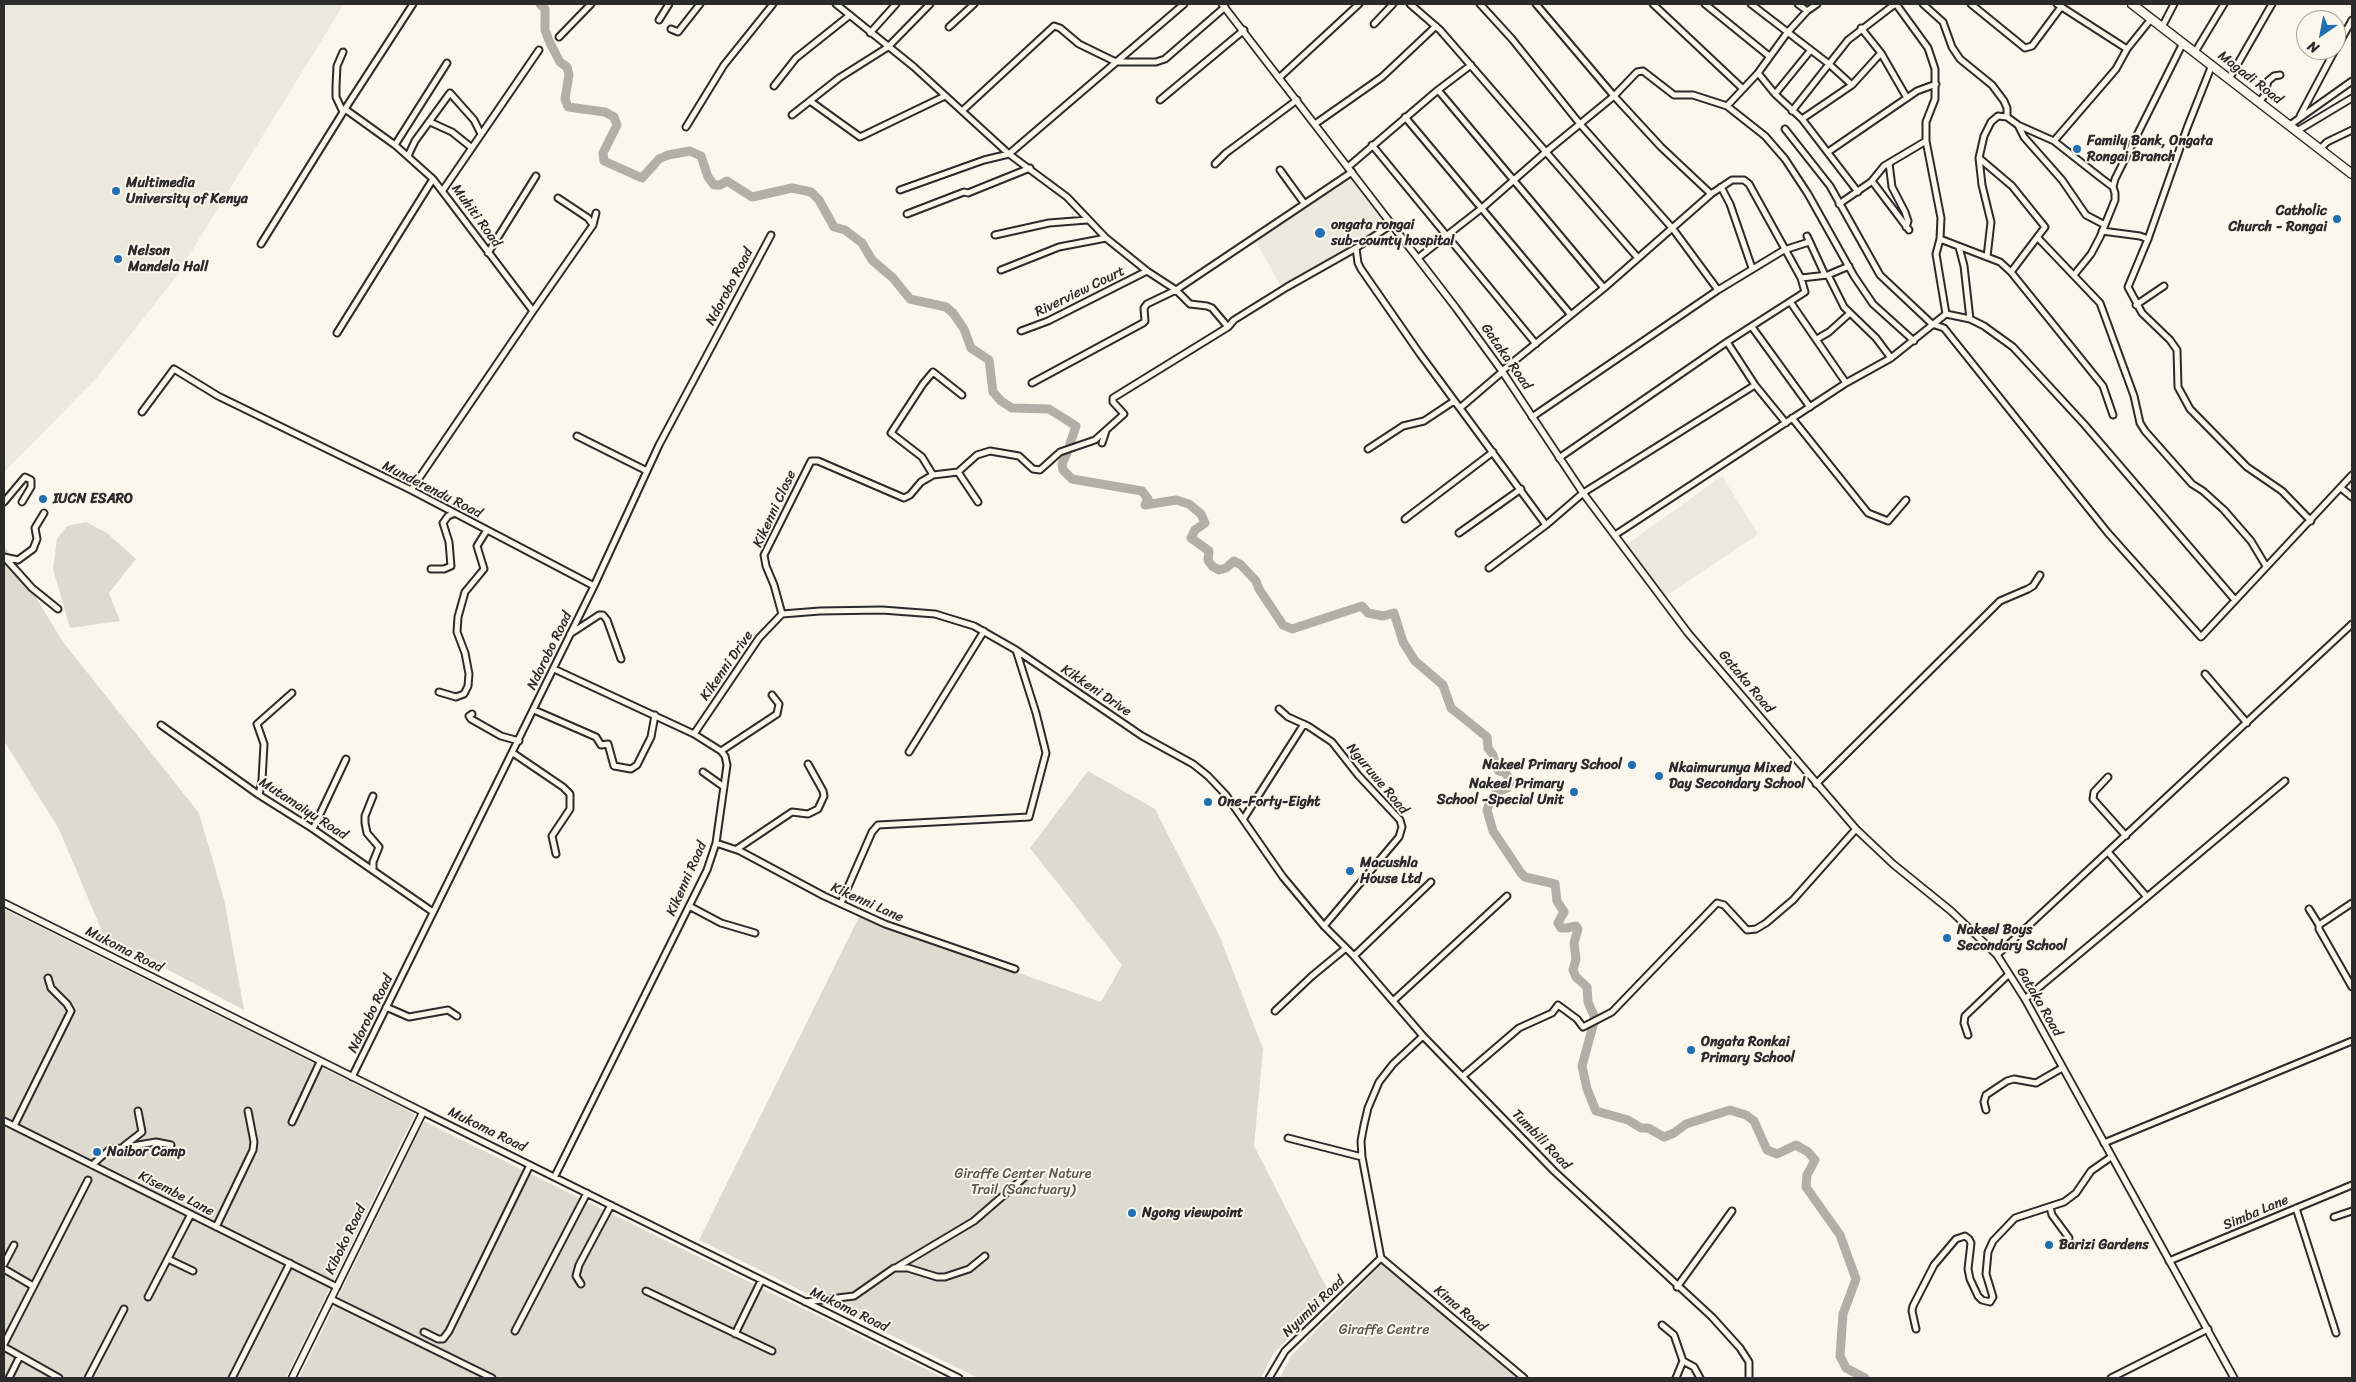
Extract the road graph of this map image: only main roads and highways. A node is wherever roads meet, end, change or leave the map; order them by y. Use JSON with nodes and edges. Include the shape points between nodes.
{"nodes":[{"id":1,"x":2132,"y":4,"type":"edge"},
{"id":2,"x":2352,"y":174,"type":"edge"}],
"edges":[{"from":1,"to":2,"type":"highway","name":"Magadi Road"}]}
